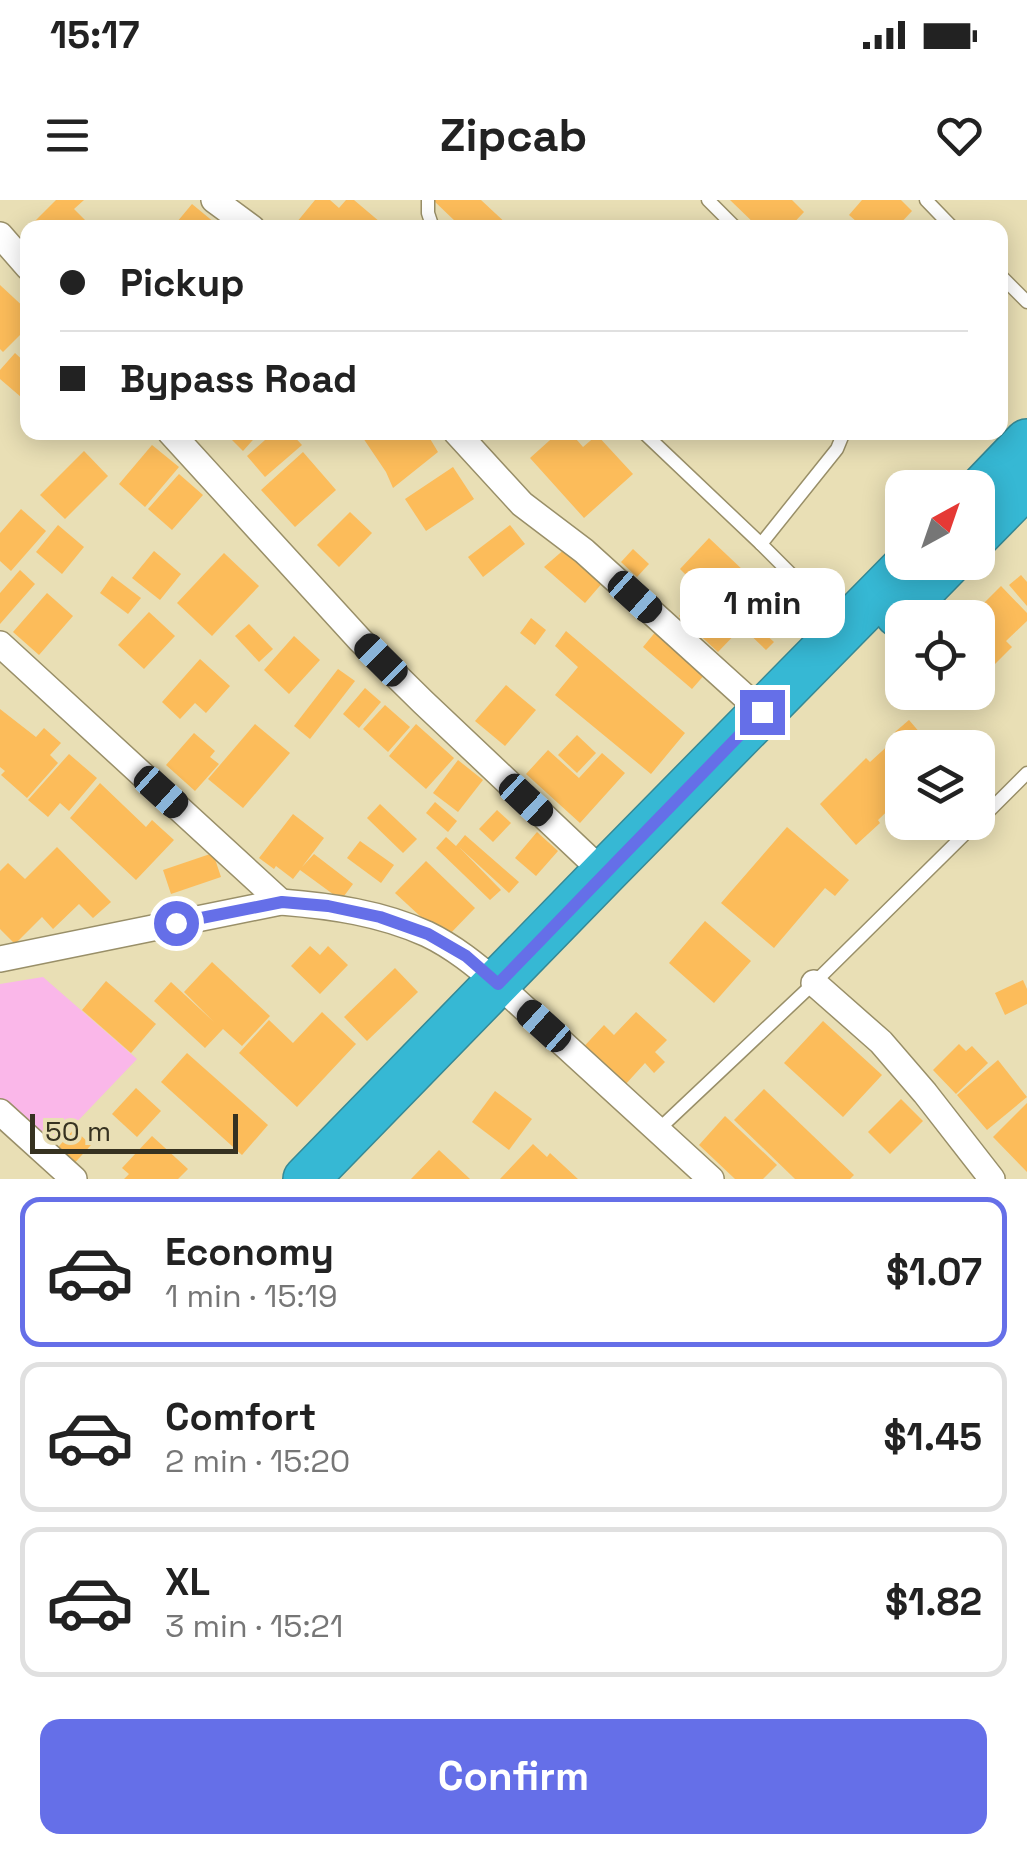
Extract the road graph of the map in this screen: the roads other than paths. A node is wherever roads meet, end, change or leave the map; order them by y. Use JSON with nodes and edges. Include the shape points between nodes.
{"nodes":[{"id":1,"x":214,"y":200,"type":"edge"},
{"id":2,"x":708,"y":200,"type":"edge"},
{"id":3,"x":926,"y":200,"type":"edge"},
{"id":4,"x":241,"y":220,"type":"edge"},
{"id":5,"x":728,"y":220,"type":"edge"},
{"id":6,"x":945,"y":220,"type":"edge"},
{"id":7,"x":0,"y":236,"type":"edge"},
{"id":8,"x":20,"y":258,"type":"edge"},
{"id":9,"x":1008,"y":282,"type":"edge"},
{"id":10,"x":1027,"y":302,"type":"edge"},
{"id":11,"x":177,"y":440,"type":"edge"},
{"id":12,"x":463,"y":440,"type":"edge"},
{"id":13,"x":651,"y":440,"type":"edge"},
{"id":14,"x":841,"y":440,"type":"edge"},
{"id":15,"x":1027,"y":442,"type":"edge"},
{"id":16,"x":1012,"y":499,"type":"edge"},
{"id":17,"x":761,"y":544,"type":"junction"},
{"id":18,"x":893,"y":580,"type":"edge"},
{"id":19,"x":930,"y":580,"type":"edge"},
{"id":20,"x":846,"y":630,"type":"junction"},
{"id":21,"x":0,"y":644,"type":"edge"},
{"id":22,"x":762,"y":712,"type":"junction"},
{"id":23,"x":1027,"y":773,"type":"edge"},
{"id":24,"x":995,"y":804,"type":"edge"},
{"id":25,"x":959,"y":840,"type":"edge"},
{"id":26,"x":604,"y":873,"type":"junction"},
{"id":27,"x":282,"y":902,"type":"junction"},
{"id":28,"x":0,"y":959,"type":"edge"},
{"id":29,"x":814,"y":983,"type":"junction"},
{"id":30,"x":507,"y":992,"type":"junction"},
{"id":31,"x":0,"y":1112,"type":"edge"},
{"id":32,"x":658,"y":1130,"type":"junction"},
{"id":33,"x":74,"y":1179,"type":"edge"},
{"id":34,"x":306,"y":1179,"type":"edge"},
{"id":35,"x":349,"y":1179,"type":"edge"},
{"id":36,"x":712,"y":1179,"type":"edge"},
{"id":37,"x":992,"y":1179,"type":"edge"}],
"edges":[{"from":1,"to":4,"type":"street"},
{"from":2,"to":5,"type":"lane"},
{"from":3,"to":6,"type":"lane"},
{"from":7,"to":8,"type":"street"},
{"from":9,"to":10,"type":"lane"},
{"from":11,"to":26,"type":"street","via":[[360,640]]},
{"from":12,"to":22,"type":"street","via":[[522,504],[584,551]]},
{"from":13,"to":17,"type":"lane"},
{"from":14,"to":17,"type":"lane"},
{"from":15,"to":16,"type":"highway"},
{"from":17,"to":20,"type":"lane"},
{"from":18,"to":20,"type":"highway"},
{"from":19,"to":30,"type":"highway"},
{"from":20,"to":22,"type":"highway"},
{"from":21,"to":27,"type":"street"},
{"from":22,"to":26,"type":"highway"},
{"from":23,"to":24,"type":"lane"},
{"from":25,"to":29,"type":"lane"},
{"from":26,"to":30,"type":"highway"},
{"from":27,"to":28,"type":"street"},
{"from":27,"to":30,"type":"street","via":[[380,917],[428,934]]},
{"from":29,"to":32,"type":"lane"},
{"from":29,"to":37,"type":"street","via":[[881,1042]]},
{"from":30,"to":32,"type":"street"},
{"from":30,"to":34,"type":"highway"},
{"from":30,"to":35,"type":"highway"},
{"from":31,"to":33,"type":"street"},
{"from":32,"to":36,"type":"street"}]}
